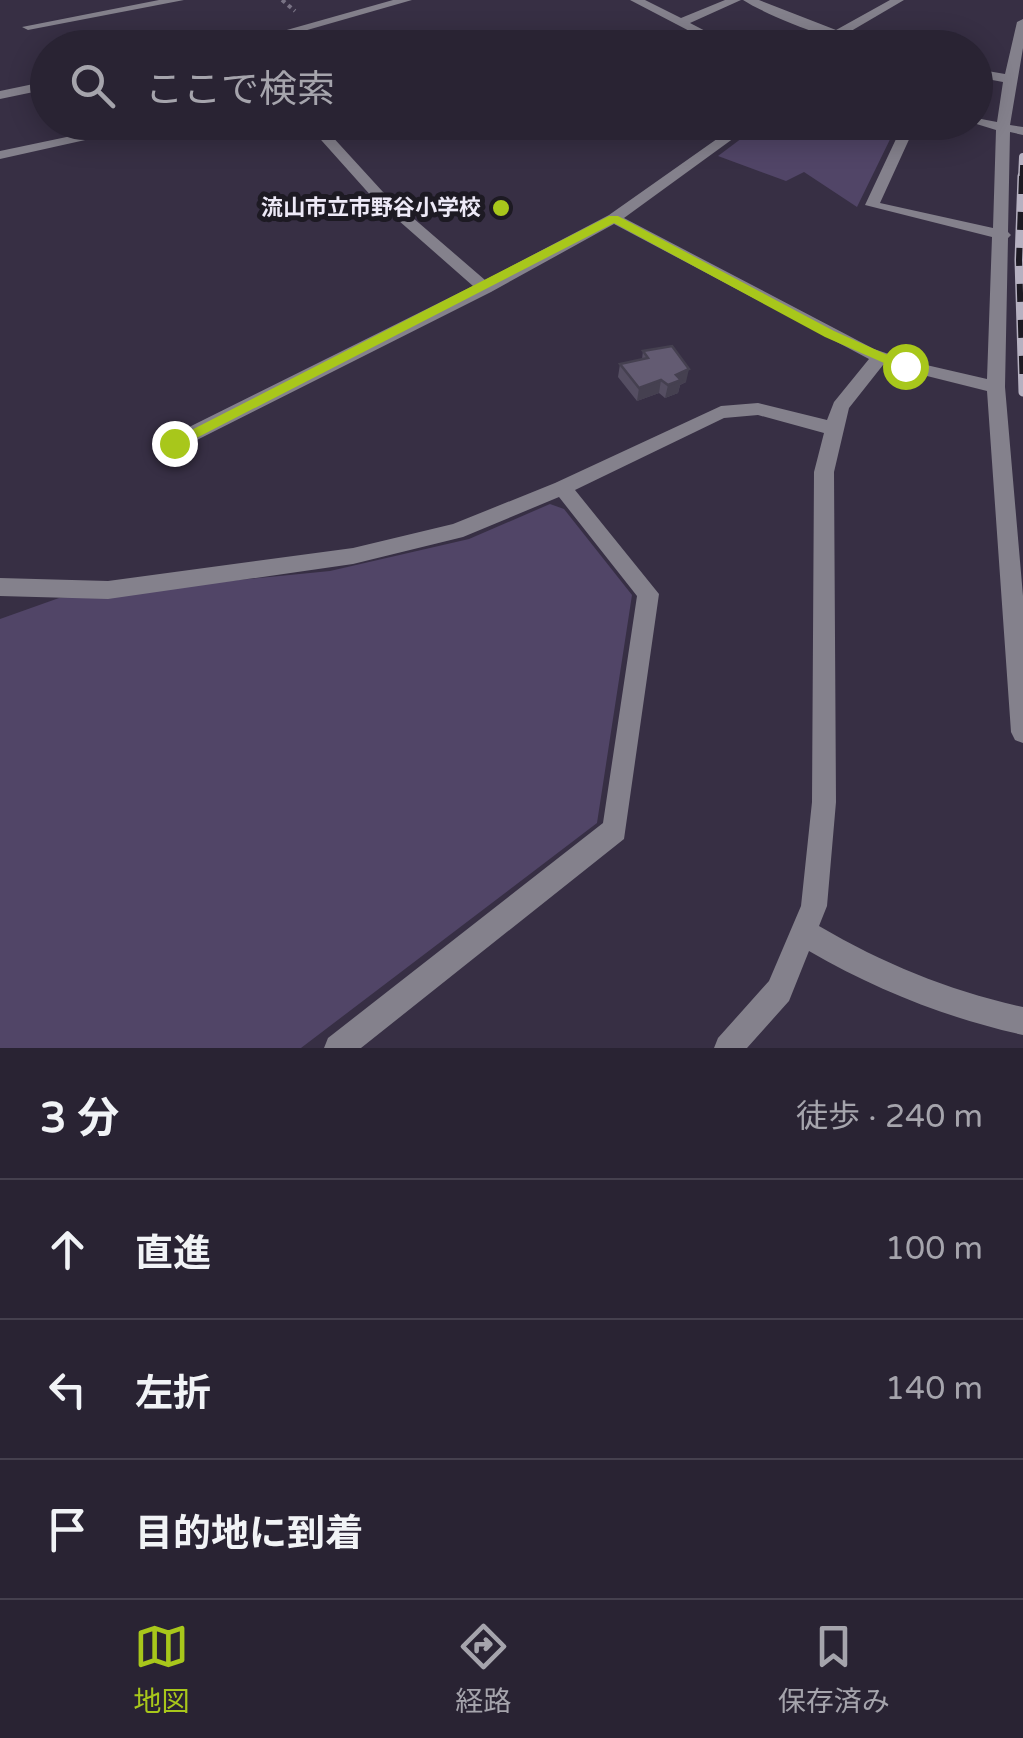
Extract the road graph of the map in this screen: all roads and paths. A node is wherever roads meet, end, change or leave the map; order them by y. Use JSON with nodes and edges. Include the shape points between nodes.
{"nodes":[{"id":1,"x":178,"y":0,"type":"edge"},
{"id":2,"x":406,"y":0,"type":"edge"},
{"id":3,"x":636,"y":0,"type":"edge"},
{"id":4,"x":735,"y":0,"type":"edge"},
{"id":5,"x":750,"y":0,"type":"edge"},
{"id":6,"x":898,"y":0,"type":"edge"},
{"id":7,"x":682,"y":22,"type":"junction"},
{"id":8,"x":1023,"y":23,"type":"edge"},
{"id":9,"x":28,"y":27,"type":"dead end"},
{"id":10,"x":299,"y":30,"type":"edge"},
{"id":11,"x":697,"y":30,"type":"edge"},
{"id":12,"x":823,"y":30,"type":"edge"},
{"id":13,"x":844,"y":30,"type":"edge"},
{"id":14,"x":993,"y":76,"type":"edge"},
{"id":15,"x":1010,"y":79,"type":"junction"},
{"id":16,"x":30,"y":89,"type":"edge"},
{"id":17,"x":0,"y":95,"type":"edge"},
{"id":18,"x":1013,"y":130,"type":"edge"},
{"id":19,"x":75,"y":140,"type":"edge"},
{"id":20,"x":328,"y":140,"type":"edge"},
{"id":21,"x":724,"y":140,"type":"edge"},
{"id":22,"x":903,"y":140,"type":"edge"},
{"id":23,"x":0,"y":156,"type":"edge"},
{"id":24,"x":614,"y":218,"type":"junction"},
{"id":25,"x":1003,"y":235,"type":"junction"},
{"id":26,"x":708,"y":271,"type":"junction"},
{"id":27,"x":690,"y":284,"type":"dead end"},
{"id":28,"x":485,"y":288,"type":"junction"},
{"id":29,"x":880,"y":358,"type":"junction"},
{"id":30,"x":996,"y":387,"type":"junction"},
{"id":31,"x":832,"y":428,"type":"junction"},
{"id":32,"x":174,"y":443,"type":"dead end"},
{"id":33,"x":562,"y":488,"type":"junction"},
{"id":34,"x":0,"y":587,"type":"edge"},
{"id":35,"x":1023,"y":732,"type":"edge"},
{"id":36,"x":803,"y":932,"type":"junction"},
{"id":37,"x":1023,"y":1021,"type":"edge"},
{"id":38,"x":338,"y":1048,"type":"edge"},
{"id":39,"x":728,"y":1048,"type":"edge"}],
"edges":[{"from":1,"to":9,"type":"street"},
{"from":2,"to":10,"type":"street"},
{"from":3,"to":7,"type":"street"},
{"from":4,"to":7,"type":"street"},
{"from":5,"to":12,"type":"street"},
{"from":6,"to":13,"type":"street"},
{"from":7,"to":11,"type":"street"},
{"from":8,"to":15,"type":"street"},
{"from":14,"to":15,"type":"street"},
{"from":15,"to":18,"type":"street"},
{"from":16,"to":17,"type":"street"},
{"from":18,"to":25,"type":"street"},
{"from":19,"to":23,"type":"street"},
{"from":20,"to":28,"type":"street","via":[[378,194]]},
{"from":21,"to":24,"type":"street"},
{"from":22,"to":25,"type":"street","via":[[872,205]]},
{"from":24,"to":26,"type":"street"},
{"from":24,"to":28,"type":"street"},
{"from":25,"to":30,"type":"street"},
{"from":26,"to":27,"type":"street"},
{"from":26,"to":29,"type":"street"},
{"from":28,"to":32,"type":"street"},
{"from":29,"to":30,"type":"street"},
{"from":29,"to":31,"type":"street","via":[[848,394]]},
{"from":30,"to":35,"type":"street"},
{"from":31,"to":33,"type":"street","via":[[758,408],[721,412]]},
{"from":31,"to":36,"type":"street","via":[[824,472],[824,802],[814,906]]},
{"from":33,"to":34,"type":"street","via":[[456,530],[353,556],[108,590]]},
{"from":33,"to":38,"type":"street","via":[[648,594],[615,830]]},
{"from":36,"to":37,"type":"street","via":[[871,974]]},
{"from":36,"to":39,"type":"street","via":[[779,991]]}]}
